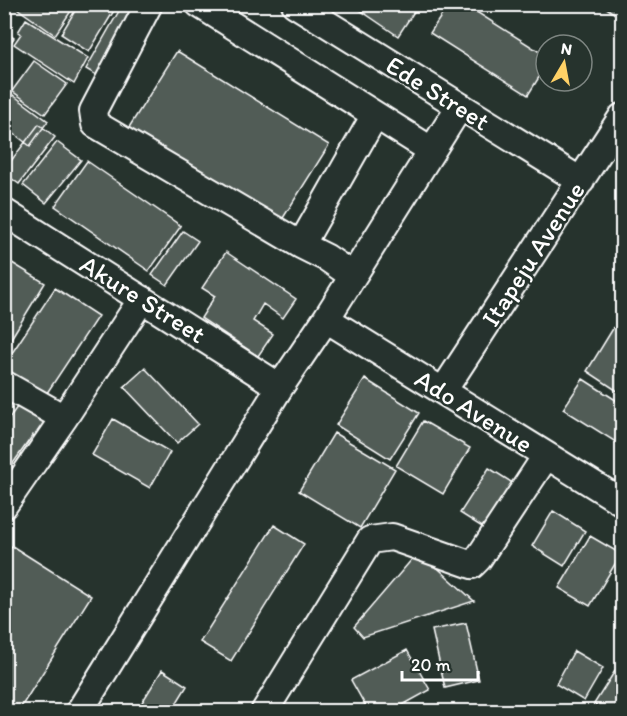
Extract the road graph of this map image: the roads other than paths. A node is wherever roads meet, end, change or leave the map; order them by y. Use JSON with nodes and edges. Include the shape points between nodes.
{"nodes":[{"id":1,"x":149,"y":4,"type":"edge"},
{"id":2,"x":199,"y":4,"type":"edge"},
{"id":3,"x":295,"y":4,"type":"edge"},
{"id":4,"x":460,"y":106,"type":"junction"},
{"id":5,"x":375,"y":115,"type":"junction"},
{"id":6,"x":622,"y":117,"type":"edge"},
{"id":7,"x":431,"y":150,"type":"junction"},
{"id":8,"x":581,"y":181,"type":"junction"},
{"id":9,"x":4,"y":212,"type":"edge"},
{"id":10,"x":301,"y":245,"type":"junction"},
{"id":11,"x":352,"y":276,"type":"junction"},
{"id":12,"x":142,"y":299,"type":"junction"},
{"id":13,"x":326,"y":318,"type":"junction"},
{"id":14,"x":4,"y":384,"type":"edge"},
{"id":15,"x":280,"y":387,"type":"junction"},
{"id":16,"x":443,"y":391,"type":"junction"},
{"id":17,"x":64,"y":418,"type":"junction"},
{"id":18,"x":546,"y":456,"type":"junction"},
{"id":19,"x":622,"y":502,"type":"edge"},
{"id":20,"x":4,"y":506,"type":"edge"},
{"id":21,"x":79,"y":711,"type":"edge"},
{"id":22,"x":264,"y":711,"type":"edge"}],
"edges":[{"from":1,"to":10,"type":"street","via":[[93,111],[95,124]]},
{"from":2,"to":5,"type":"street"},
{"from":3,"to":4,"type":"street","name":"Ede Street"},
{"from":4,"to":7,"type":"street"},
{"from":4,"to":8,"type":"street","name":"Ede Street"},
{"from":5,"to":7,"type":"street"},
{"from":5,"to":10,"type":"street"},
{"from":6,"to":8,"type":"street","name":"Itapeju Avenue"},
{"from":7,"to":11,"type":"street"},
{"from":8,"to":16,"type":"street","name":"Itapeju Avenue"},
{"from":9,"to":12,"type":"street","name":"Akure Street"},
{"from":10,"to":11,"type":"street"},
{"from":11,"to":13,"type":"street"},
{"from":12,"to":15,"type":"street","name":"Akure Street"},
{"from":12,"to":17,"type":"street"},
{"from":13,"to":15,"type":"street"},
{"from":13,"to":16,"type":"street","name":"Ado Avenue"},
{"from":14,"to":17,"type":"street"},
{"from":15,"to":21,"type":"street"},
{"from":16,"to":18,"type":"street","name":"Ado Avenue"},
{"from":17,"to":20,"type":"street"},
{"from":18,"to":19,"type":"street","name":"Ado Avenue"},
{"from":18,"to":22,"type":"street","via":[[472,565],[392,537],[370,540]]}]}
